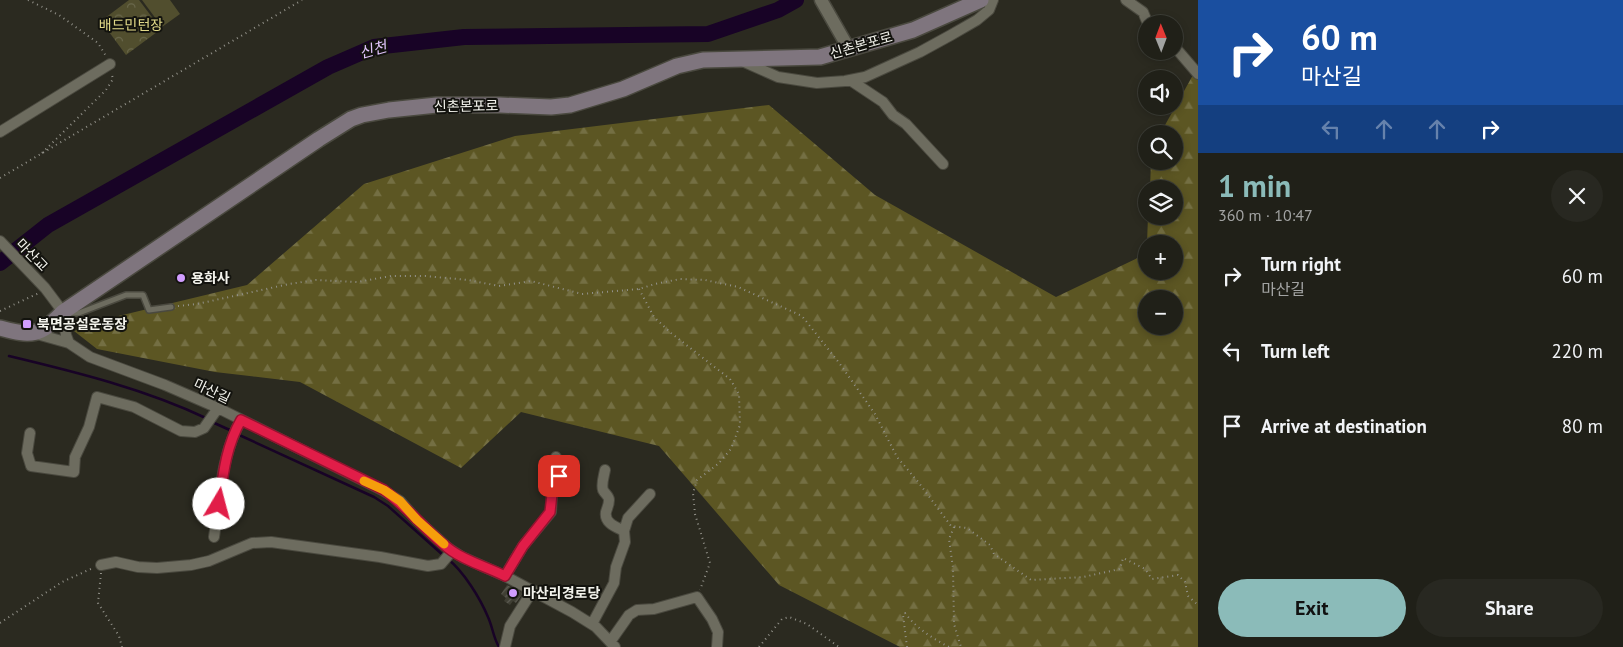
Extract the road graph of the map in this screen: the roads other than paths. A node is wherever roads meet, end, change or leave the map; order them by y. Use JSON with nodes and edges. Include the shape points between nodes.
{"nodes":[{"id":1,"x":821,"y":0,"type":"edge"},
{"id":2,"x":981,"y":0,"type":"edge"},
{"id":3,"x":993,"y":0,"type":"edge"},
{"id":4,"x":1126,"y":0,"type":"edge"},
{"id":5,"x":1145,"y":15,"type":"edge"},
{"id":6,"x":849,"y":49,"type":"junction"},
{"id":7,"x":1183,"y":56,"type":"edge"},
{"id":8,"x":736,"y":59,"type":"junction"},
{"id":9,"x":110,"y":64,"type":"dead end"},
{"id":10,"x":1198,"y":74,"type":"edge"},
{"id":11,"x":850,"y":80,"type":"junction"},
{"id":12,"x":0,"y":132,"type":"edge"},
{"id":13,"x":943,"y":164,"type":"dead end"},
{"id":14,"x":0,"y":241,"type":"edge"},
{"id":15,"x":171,"y":307,"type":"road end"},
{"id":16,"x":63,"y":312,"type":"junction"},
{"id":17,"x":0,"y":328,"type":"edge"},
{"id":18,"x":32,"y":333,"type":"junction"},
{"id":19,"x":69,"y":343,"type":"junction"},
{"id":20,"x":215,"y":412,"type":"junction"},
{"id":21,"x":239,"y":424,"type":"junction"},
{"id":22,"x":30,"y":433,"type":"dead end"},
{"id":23,"x":556,"y":457,"type":"dead end"},
{"id":24,"x":605,"y":470,"type":"dead end"},
{"id":25,"x":650,"y":494,"type":"dead end"},
{"id":26,"x":624,"y":531,"type":"junction"},
{"id":27,"x":214,"y":537,"type":"dead end"},
{"id":28,"x":447,"y":557,"type":"junction"},
{"id":29,"x":101,"y":565,"type":"road end"},
{"id":30,"x":505,"y":576,"type":"junction"},
{"id":31,"x":533,"y":590,"type":"junction"},
{"id":32,"x":592,"y":624,"type":"junction"},
{"id":33,"x":613,"y":644,"type":"edge"},
{"id":34,"x":505,"y":647,"type":"edge"},
{"id":35,"x":717,"y":647,"type":"edge"}],
"edges":[{"from":1,"to":6,"type":"street"},
{"from":2,"to":6,"type":"main road","name":"신촌본포로","via":[[913,30]]},
{"from":3,"to":11,"type":"street","via":[[989,10],[977,20],[951,35],[873,73]]},
{"from":4,"to":5,"type":"street"},
{"from":6,"to":8,"type":"main road","name":"신촌본포로","via":[[820,56]]},
{"from":7,"to":10,"type":"street"},
{"from":8,"to":11,"type":"street","via":[[778,77],[817,83]]},
{"from":8,"to":16,"type":"main road","name":"신촌본포로","via":[[703,60],[677,66],[623,89],[570,105],[437,105],[350,119]]},
{"from":9,"to":12,"type":"street"},
{"from":11,"to":13,"type":"street","via":[[883,102]]},
{"from":14,"to":16,"type":"street","name":"마산교","via":[[46,289]]},
{"from":15,"to":16,"type":"lane","via":[[149,310],[143,295],[126,295],[79,313]]},
{"from":16,"to":18,"type":"main road","name":"신촌본포로","via":[[49,327]]},
{"from":16,"to":19,"type":"street"},
{"from":17,"to":18,"type":"main road"},
{"from":18,"to":19,"type":"street","name":"마산길"},
{"from":19,"to":20,"type":"street","name":"마산길","via":[[90,357],[165,385]]},
{"from":20,"to":21,"type":"street","name":"마산길"},
{"from":20,"to":22,"type":"street","via":[[204,428],[195,432],[181,430],[134,407],[97,397],[89,427],[75,457],[74,472],[31,466],[27,453]]},
{"from":21,"to":27,"type":"street","via":[[224,471]]},
{"from":21,"to":28,"type":"street","name":"마산길","via":[[384,490],[400,501]]},
{"from":23,"to":30,"type":"street","via":[[559,476],[550,512],[523,546]]},
{"from":24,"to":26,"type":"street","via":[[602,481],[609,498],[605,514],[607,521]]},
{"from":25,"to":26,"type":"street","via":[[628,518]]},
{"from":26,"to":32,"type":"street","via":[[625,542],[614,583]]},
{"from":28,"to":29,"type":"street","via":[[428,566],[271,542],[252,543],[191,565],[138,568],[116,562]]},
{"from":28,"to":30,"type":"street","name":"마산길"},
{"from":30,"to":31,"type":"street","name":"마산길"},
{"from":31,"to":32,"type":"street","name":"마산길"},
{"from":31,"to":34,"type":"street","via":[[510,626]]},
{"from":32,"to":33,"type":"street","name":"마산길"},
{"from":33,"to":35,"type":"street","via":[[628,616],[637,610],[654,609],[697,597],[718,632]]}]}
